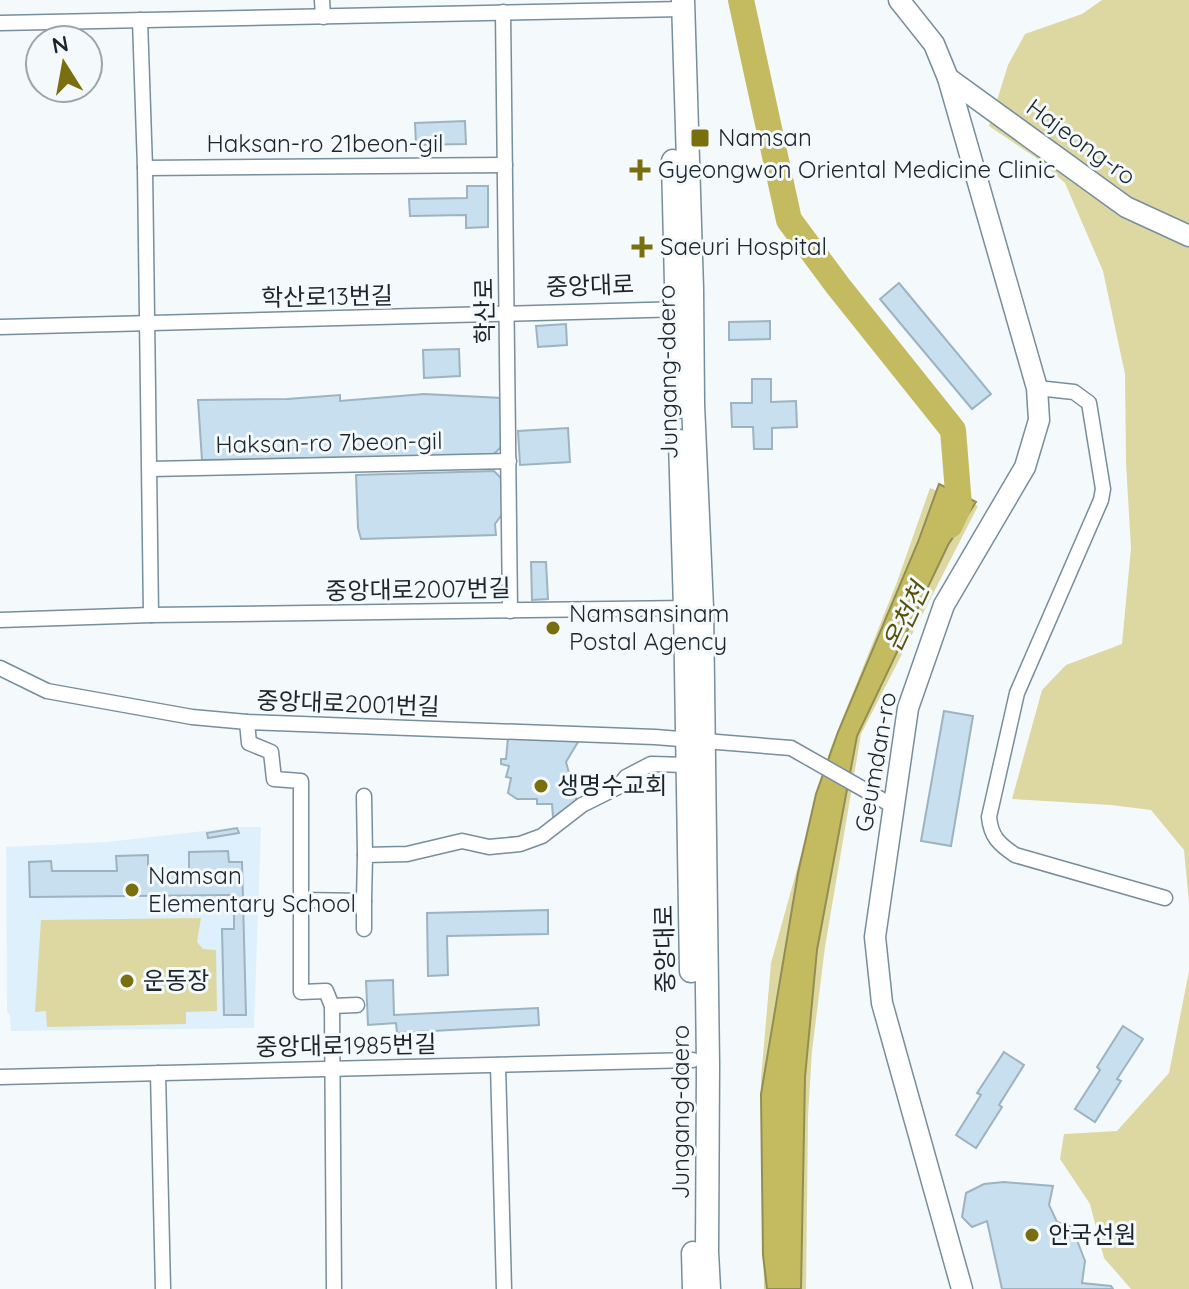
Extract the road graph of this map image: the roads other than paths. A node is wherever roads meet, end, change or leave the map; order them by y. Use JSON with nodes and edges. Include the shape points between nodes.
{"nodes":[{"id":1,"x":322,"y":0,"type":"edge"},
{"id":2,"x":899,"y":0,"type":"edge"},
{"id":3,"x":677,"y":4,"type":"edge"},
{"id":4,"x":503,"y":12,"type":"junction"},
{"id":5,"x":323,"y":17,"type":"junction"},
{"id":6,"x":140,"y":20,"type":"junction"},
{"id":7,"x":0,"y":23,"type":"edge"},
{"id":8,"x":948,"y":78,"type":"junction"},
{"id":9,"x":505,"y":165,"type":"junction"},
{"id":10,"x":145,"y":168,"type":"junction"},
{"id":11,"x":1189,"y":236,"type":"edge"},
{"id":12,"x":684,"y":309,"type":"junction"},
{"id":13,"x":507,"y":314,"type":"junction"},
{"id":14,"x":148,"y":323,"type":"junction"},
{"id":15,"x":0,"y":327,"type":"edge"},
{"id":16,"x":1037,"y":388,"type":"junction"},
{"id":17,"x":509,"y":461,"type":"junction"},
{"id":18,"x":150,"y":469,"type":"junction"},
{"id":19,"x":694,"y":608,"type":"junction"},
{"id":20,"x":510,"y":611,"type":"junction"},
{"id":21,"x":151,"y":615,"type":"junction"},
{"id":22,"x":0,"y":620,"type":"edge"},
{"id":23,"x":0,"y":668,"type":"edge"},
{"id":24,"x":247,"y":722,"type":"junction"},
{"id":25,"x":695,"y":741,"type":"junction"},
{"id":26,"x":687,"y":765,"type":"junction"},
{"id":27,"x":364,"y":796,"type":"dead end"},
{"id":28,"x":893,"y":806,"type":"junction"},
{"id":29,"x":365,"y":855,"type":"junction"},
{"id":30,"x":1165,"y":898,"type":"dead end"},
{"id":31,"x":301,"y":900,"type":"junction"},
{"id":32,"x":364,"y":901,"type":"junction"},
{"id":33,"x":364,"y":929,"type":"dead end"},
{"id":34,"x":357,"y":1005,"type":"dead end"},
{"id":35,"x":332,"y":1006,"type":"junction"},
{"id":36,"x":693,"y":1060,"type":"junction"},
{"id":37,"x":498,"y":1065,"type":"junction"},
{"id":38,"x":334,"y":1069,"type":"junction"},
{"id":39,"x":158,"y":1073,"type":"junction"},
{"id":40,"x":0,"y":1077,"type":"edge"},
{"id":41,"x":163,"y":1289,"type":"edge"},
{"id":42,"x":334,"y":1289,"type":"edge"},
{"id":43,"x":504,"y":1289,"type":"edge"},
{"id":44,"x":694,"y":1289,"type":"edge"},
{"id":45,"x":709,"y":1289,"type":"edge"},
{"id":46,"x":962,"y":1289,"type":"edge"}],
"edges":[{"from":1,"to":5,"type":"street"},
{"from":2,"to":8,"type":"street","name":"Geumdan-ro","via":[[934,44]]},
{"from":3,"to":4,"type":"street"},
{"from":3,"to":12,"type":"main road","name":"Jungang-daero"},
{"from":4,"to":5,"type":"street"},
{"from":4,"to":9,"type":"street","name":"학산로"},
{"from":5,"to":6,"type":"street"},
{"from":6,"to":7,"type":"street"},
{"from":6,"to":10,"type":"street"},
{"from":8,"to":11,"type":"street","name":"Hajeong-ro","via":[[1126,207]]},
{"from":8,"to":16,"type":"street","name":"Geumdan-ro"},
{"from":9,"to":10,"type":"street","name":"Haksan-ro 21beon-gil"},
{"from":9,"to":13,"type":"street","name":"학산로"},
{"from":10,"to":14,"type":"street"},
{"from":12,"to":13,"type":"street","name":"중앙대로"},
{"from":12,"to":19,"type":"main road","name":"Jungang-daero","via":[[693,404]]},
{"from":13,"to":14,"type":"street","name":"학산로13번길"},
{"from":13,"to":17,"type":"street","name":"학산로"},
{"from":14,"to":15,"type":"street","name":"학산로13번길"},
{"from":14,"to":18,"type":"street"},
{"from":16,"to":28,"type":"street","name":"Geumdan-ro","via":[[1039,420],[1025,467],[944,605],[908,708]]},
{"from":16,"to":30,"type":"street","via":[[1074,392],[1089,403],[1103,489],[1017,693],[989,817],[990,833],[1015,855]]},
{"from":17,"to":18,"type":"street","name":"Haksan-ro 7beon-gil"},
{"from":17,"to":20,"type":"street","name":"학산로"},
{"from":18,"to":21,"type":"street"},
{"from":19,"to":20,"type":"street","name":"중앙대로2007번길"},
{"from":19,"to":25,"type":"main road","name":"Jungang-daero"},
{"from":20,"to":21,"type":"street","name":"중앙대로2007번길"},
{"from":21,"to":22,"type":"street","name":"중앙대로2007번길"},
{"from":23,"to":24,"type":"street","name":"중앙대로2001번길","via":[[47,691]]},
{"from":24,"to":25,"type":"street","name":"중앙대로2001번길"},
{"from":24,"to":31,"type":"street","via":[[249,743],[271,752],[274,779],[301,781]]},
{"from":25,"to":26,"type":"main road","name":"중앙대로"},
{"from":25,"to":28,"type":"street","via":[[791,748]]},
{"from":25,"to":45,"type":"main road","name":"Jungang-daero"},
{"from":26,"to":29,"type":"street","via":[[651,764],[542,836],[520,844],[489,847],[462,841],[407,854]]},
{"from":26,"to":36,"type":"main road","name":"중앙대로"},
{"from":27,"to":29,"type":"street"},
{"from":28,"to":46,"type":"street","name":"Geumdan-ro","via":[[875,937],[882,1003]]},
{"from":29,"to":32,"type":"street"},
{"from":31,"to":32,"type":"street"},
{"from":31,"to":35,"type":"street","via":[[301,992],[326,991]]},
{"from":32,"to":33,"type":"street"},
{"from":34,"to":35,"type":"street"},
{"from":35,"to":38,"type":"street"},
{"from":36,"to":37,"type":"street","name":"중앙대로1985번길"},
{"from":36,"to":44,"type":"main road","name":"중앙대로"},
{"from":37,"to":38,"type":"street","name":"중앙대로1985번길"},
{"from":37,"to":43,"type":"street"},
{"from":38,"to":39,"type":"street","name":"중앙대로1985번길"},
{"from":38,"to":42,"type":"street"},
{"from":39,"to":40,"type":"street","name":"중앙대로1985번길"},
{"from":39,"to":41,"type":"street"}]}
